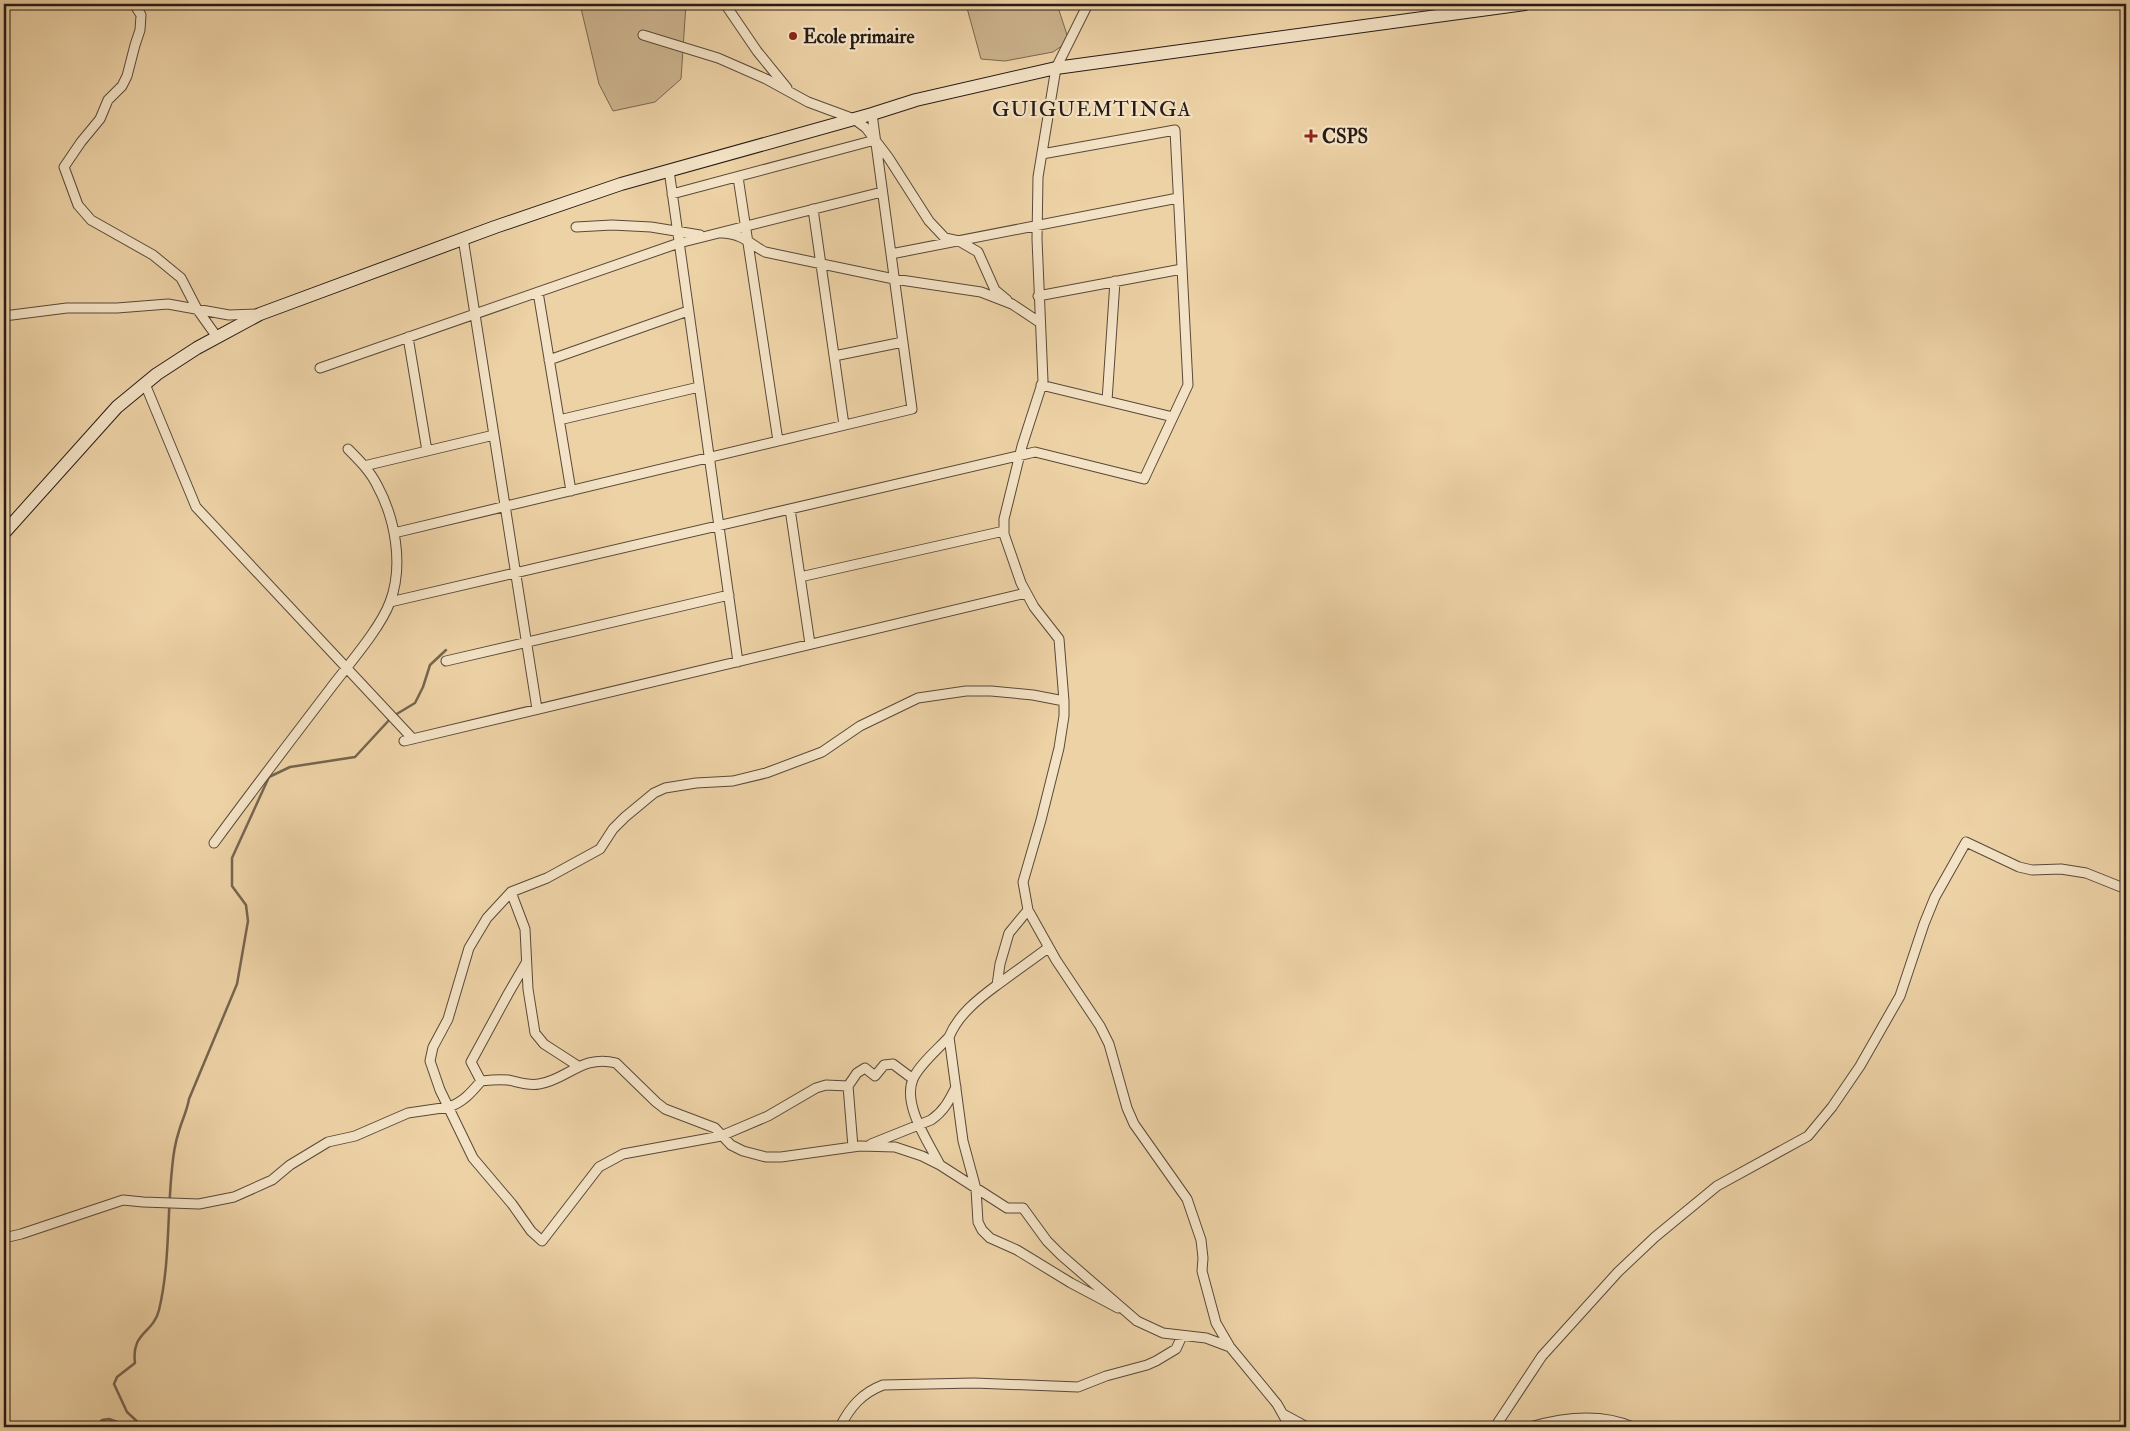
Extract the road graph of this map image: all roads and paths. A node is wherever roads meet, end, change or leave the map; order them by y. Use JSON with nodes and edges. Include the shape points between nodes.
{"nodes":[{"id":1,"x":134,"y":4,"type":"edge"},
{"id":2,"x":725,"y":4,"type":"edge"},
{"id":3,"x":1088,"y":4,"type":"edge"},
{"id":4,"x":1525,"y":4,"type":"edge"},
{"id":5,"x":643,"y":35,"type":"dead end"},
{"id":6,"x":1056,"y":68,"type":"junction"},
{"id":7,"x":792,"y":93,"type":"junction"},
{"id":8,"x":872,"y":114,"type":"junction"},
{"id":9,"x":854,"y":119,"type":"junction"},
{"id":10,"x":875,"y":140,"type":"junction"},
{"id":11,"x":1042,"y":154,"type":"junction"},
{"id":12,"x":668,"y":170,"type":"junction"},
{"id":13,"x":738,"y":177,"type":"junction"},
{"id":14,"x":882,"y":192,"type":"junction"},
{"id":15,"x":672,"y":194,"type":"junction"},
{"id":16,"x":1178,"y":198,"type":"junction"},
{"id":17,"x":812,"y":210,"type":"junction"},
{"id":18,"x":745,"y":226,"type":"junction"},
{"id":19,"x":1037,"y":226,"type":"junction"},
{"id":20,"x":576,"y":227,"type":"dead end"},
{"id":21,"x":677,"y":232,"type":"junction"},
{"id":22,"x":713,"y":234,"type":"junction"},
{"id":23,"x":463,"y":238,"type":"junction"},
{"id":24,"x":747,"y":238,"type":"junction"},
{"id":25,"x":959,"y":241,"type":"junction"},
{"id":26,"x":679,"y":243,"type":"junction"},
{"id":27,"x":891,"y":254,"type":"junction"},
{"id":28,"x":820,"y":264,"type":"junction"},
{"id":29,"x":1182,"y":269,"type":"junction"},
{"id":30,"x":894,"y":278,"type":"junction"},
{"id":31,"x":1116,"y":281,"type":"junction"},
{"id":32,"x":538,"y":292,"type":"junction"},
{"id":33,"x":1038,"y":296,"type":"junction"},
{"id":34,"x":1012,"y":304,"type":"junction"},
{"id":35,"x":197,"y":309,"type":"junction"},
{"id":36,"x":688,"y":311,"type":"junction"},
{"id":37,"x":260,"y":314,"type":"junction"},
{"id":38,"x":475,"y":314,"type":"junction"},
{"id":39,"x":4,"y":316,"type":"edge"},
{"id":40,"x":1039,"y":322,"type":"junction"},
{"id":41,"x":216,"y":337,"type":"junction"},
{"id":42,"x":408,"y":337,"type":"junction"},
{"id":43,"x":903,"y":342,"type":"junction"},
{"id":44,"x":834,"y":356,"type":"junction"},
{"id":45,"x":549,"y":360,"type":"junction"},
{"id":46,"x":320,"y":368,"type":"dead end"},
{"id":47,"x":145,"y":384,"type":"junction"},
{"id":48,"x":1041,"y":385,"type":"junction"},
{"id":49,"x":699,"y":386,"type":"junction"},
{"id":50,"x":1107,"y":401,"type":"junction"},
{"id":51,"x":1173,"y":417,"type":"junction"},
{"id":52,"x":559,"y":420,"type":"junction"},
{"id":53,"x":844,"y":425,"type":"junction"},
{"id":54,"x":494,"y":435,"type":"junction"},
{"id":55,"x":778,"y":441,"type":"junction"},
{"id":56,"x":348,"y":450,"type":"dead end"},
{"id":57,"x":427,"y":451,"type":"junction"},
{"id":58,"x":1020,"y":456,"type":"junction"},
{"id":59,"x":710,"y":457,"type":"junction"},
{"id":60,"x":364,"y":466,"type":"junction"},
{"id":61,"x":571,"y":491,"type":"junction"},
{"id":62,"x":505,"y":507,"type":"junction"},
{"id":63,"x":790,"y":509,"type":"junction"},
{"id":64,"x":719,"y":525,"type":"junction"},
{"id":65,"x":1004,"y":531,"type":"junction"},
{"id":66,"x":4,"y":534,"type":"edge"},
{"id":67,"x":394,"y":534,"type":"junction"},
{"id":68,"x":516,"y":573,"type":"junction"},
{"id":69,"x":800,"y":577,"type":"junction"},
{"id":70,"x":1026,"y":593,"type":"junction"},
{"id":71,"x":729,"y":595,"type":"junction"},
{"id":72,"x":390,"y":602,"type":"junction"},
{"id":73,"x":527,"y":642,"type":"junction"},
{"id":74,"x":810,"y":644,"type":"junction"},
{"id":75,"x":446,"y":661,"type":"dead end"},
{"id":76,"x":738,"y":662,"type":"junction"},
{"id":77,"x":346,"y":668,"type":"junction"},
{"id":78,"x":1064,"y":701,"type":"junction"},
{"id":79,"x":537,"y":710,"type":"junction"},
{"id":80,"x":214,"y":843,"type":"dead end"},
{"id":81,"x":2126,"y":889,"type":"edge"},
{"id":82,"x":511,"y":892,"type":"junction"},
{"id":83,"x":1028,"y":910,"type":"junction"},
{"id":84,"x":1048,"y":948,"type":"junction"},
{"id":85,"x":526,"y":963,"type":"junction"},
{"id":86,"x":997,"y":985,"type":"junction"},
{"id":87,"x":948,"y":1038,"type":"junction"},
{"id":88,"x":578,"y":1066,"type":"junction"},
{"id":89,"x":913,"y":1079,"type":"junction"},
{"id":90,"x":480,"y":1081,"type":"junction"},
{"id":91,"x":848,"y":1086,"type":"junction"},
{"id":92,"x":956,"y":1087,"type":"junction"},
{"id":93,"x":449,"y":1108,"type":"junction"},
{"id":94,"x":918,"y":1125,"type":"junction"},
{"id":95,"x":721,"y":1136,"type":"junction"},
{"id":96,"x":869,"y":1146,"type":"junction"},
{"id":97,"x":853,"y":1147,"type":"junction"},
{"id":98,"x":940,"y":1166,"type":"junction"},
{"id":99,"x":976,"y":1189,"type":"junction"},
{"id":100,"x":4,"y":1238,"type":"edge"},
{"id":101,"x":1126,"y":1311,"type":"junction"},
{"id":102,"x":1182,"y":1336,"type":"junction"},
{"id":103,"x":1230,"y":1347,"type":"junction"},
{"id":104,"x":1283,"y":1414,"type":"junction"},
{"id":105,"x":840,"y":1427,"type":"edge"},
{"id":106,"x":1290,"y":1427,"type":"edge"},
{"id":107,"x":1307,"y":1427,"type":"edge"},
{"id":108,"x":1495,"y":1427,"type":"edge"},
{"id":109,"x":1530,"y":1427,"type":"edge"},
{"id":110,"x":1633,"y":1427,"type":"edge"}],
"edges":[{"from":1,"to":35,"type":"street","via":[[141,15],[140,30],[127,76],[64,167],[78,205],[91,220],[153,255],[181,278]]},
{"from":2,"to":7,"type":"street","via":[[757,51]]},
{"from":3,"to":6,"type":"street"},
{"from":4,"to":6,"type":"street"},
{"from":5,"to":7,"type":"street","via":[[718,58]]},
{"from":6,"to":8,"type":"street","via":[[916,100]]},
{"from":6,"to":11,"type":"street"},
{"from":7,"to":9,"type":"street"},
{"from":8,"to":9,"type":"street"},
{"from":8,"to":10,"type":"street"},
{"from":9,"to":10,"type":"street"},
{"from":9,"to":12,"type":"street"},
{"from":10,"to":13,"type":"street"},
{"from":10,"to":14,"type":"street"},
{"from":10,"to":25,"type":"street","via":[[929,221],[945,238]]},
{"from":11,"to":16,"type":"street","via":[[1175,130]]},
{"from":11,"to":19,"type":"street","via":[[1037,184]]},
{"from":12,"to":15,"type":"street"},
{"from":12,"to":23,"type":"street"},
{"from":13,"to":15,"type":"street"},
{"from":13,"to":18,"type":"street"},
{"from":14,"to":17,"type":"street"},
{"from":14,"to":27,"type":"street"},
{"from":15,"to":21,"type":"street"},
{"from":16,"to":19,"type":"street"},
{"from":16,"to":29,"type":"street"},
{"from":17,"to":18,"type":"street"},
{"from":17,"to":28,"type":"street"},
{"from":18,"to":22,"type":"street"},
{"from":18,"to":24,"type":"street"},
{"from":19,"to":25,"type":"street"},
{"from":19,"to":33,"type":"street"},
{"from":20,"to":21,"type":"street","via":[[612,225]]},
{"from":21,"to":22,"type":"street"},
{"from":21,"to":26,"type":"street"},
{"from":22,"to":24,"type":"street"},
{"from":22,"to":26,"type":"street"},
{"from":23,"to":37,"type":"street"},
{"from":23,"to":38,"type":"street"},
{"from":24,"to":28,"type":"street","via":[[765,252]]},
{"from":24,"to":55,"type":"street"},
{"from":25,"to":27,"type":"street"},
{"from":25,"to":34,"type":"street","via":[[978,252],[995,290]]},
{"from":26,"to":32,"type":"street"},
{"from":26,"to":36,"type":"street"},
{"from":27,"to":30,"type":"street"},
{"from":28,"to":30,"type":"street"},
{"from":28,"to":44,"type":"street"},
{"from":29,"to":31,"type":"street"},
{"from":29,"to":51,"type":"street","via":[[1188,385]]},
{"from":30,"to":34,"type":"street","via":[[981,292]]},
{"from":30,"to":43,"type":"street"},
{"from":31,"to":33,"type":"street"},
{"from":31,"to":50,"type":"street"},
{"from":32,"to":38,"type":"street"},
{"from":32,"to":45,"type":"street"},
{"from":33,"to":40,"type":"street"},
{"from":34,"to":40,"type":"street"},
{"from":35,"to":37,"type":"street","via":[[229,315]]},
{"from":35,"to":39,"type":"street","via":[[168,304],[67,308]]},
{"from":35,"to":41,"type":"street"},
{"from":36,"to":45,"type":"street"},
{"from":36,"to":49,"type":"street"},
{"from":37,"to":41,"type":"street"},
{"from":38,"to":42,"type":"street"},
{"from":38,"to":54,"type":"street"},
{"from":40,"to":48,"type":"street"},
{"from":41,"to":47,"type":"street"},
{"from":42,"to":46,"type":"street"},
{"from":42,"to":57,"type":"street"},
{"from":43,"to":44,"type":"street"},
{"from":43,"to":53,"type":"street","via":[[912,409]]},
{"from":44,"to":53,"type":"street"},
{"from":45,"to":52,"type":"street"},
{"from":47,"to":66,"type":"street","via":[[110,414]]},
{"from":47,"to":77,"type":"street","via":[[196,507]]},
{"from":48,"to":50,"type":"street"},
{"from":48,"to":58,"type":"street"},
{"from":49,"to":52,"type":"street"},
{"from":49,"to":59,"type":"street"},
{"from":50,"to":51,"type":"street"},
{"from":51,"to":58,"type":"street","via":[[1144,479],[1035,452]]},
{"from":52,"to":61,"type":"street"},
{"from":53,"to":55,"type":"street"},
{"from":54,"to":57,"type":"street"},
{"from":54,"to":62,"type":"street"},
{"from":55,"to":59,"type":"street"},
{"from":56,"to":60,"type":"street"},
{"from":57,"to":60,"type":"street"},
{"from":58,"to":63,"type":"street"},
{"from":58,"to":65,"type":"street","via":[[1006,503]]},
{"from":59,"to":61,"type":"street"},
{"from":59,"to":64,"type":"street"},
{"from":60,"to":67,"type":"street","via":[[390,514]]},
{"from":61,"to":62,"type":"street"},
{"from":62,"to":67,"type":"street"},
{"from":62,"to":68,"type":"street"},
{"from":63,"to":64,"type":"street"},
{"from":63,"to":69,"type":"street"},
{"from":64,"to":68,"type":"street"},
{"from":64,"to":71,"type":"street"},
{"from":65,"to":69,"type":"street"},
{"from":65,"to":70,"type":"street"},
{"from":67,"to":72,"type":"street","via":[[396,576]]},
{"from":68,"to":72,"type":"street"},
{"from":68,"to":73,"type":"street"},
{"from":69,"to":74,"type":"street"},
{"from":70,"to":74,"type":"street"},
{"from":70,"to":78,"type":"street","via":[[1058,639]]},
{"from":71,"to":73,"type":"street"},
{"from":71,"to":76,"type":"street"},
{"from":72,"to":77,"type":"street"},
{"from":73,"to":75,"type":"street"},
{"from":73,"to":79,"type":"street"},
{"from":74,"to":76,"type":"street"},
{"from":76,"to":79,"type":"street"},
{"from":77,"to":79,"type":"street","via":[[408,740]]},
{"from":77,"to":80,"type":"street"},
{"from":78,"to":82,"type":"street","via":[[991,691],[918,698],[860,726],[822,752],[766,773],[733,781],[664,788],[625,817],[600,849],[547,878]]},
{"from":78,"to":83,"type":"street","via":[[1055,765],[1022,882]]},
{"from":81,"to":108,"type":"street","via":[[2086,872],[2019,867],[1966,842],[1935,897],[1900,996],[1832,1107],[1808,1136],[1717,1186],[1655,1236],[1542,1356]]},
{"from":82,"to":85,"type":"street","via":[[525,929]]},
{"from":82,"to":93,"type":"street","via":[[488,918],[469,948],[448,1019],[431,1054],[433,1073]]},
{"from":83,"to":84,"type":"street"},
{"from":83,"to":86,"type":"street","via":[[1009,933]]},
{"from":84,"to":86,"type":"street"},
{"from":84,"to":103,"type":"street","via":[[1109,1044],[1134,1124],[1187,1199],[1201,1240],[1202,1271],[1216,1323]]},
{"from":85,"to":88,"type":"street","via":[[534,1033],[544,1044]]},
{"from":85,"to":90,"type":"street","via":[[471,1062]]},
{"from":86,"to":87,"type":"street","via":[[972,1005]]},
{"from":87,"to":89,"type":"street"},
{"from":87,"to":92,"type":"street"},
{"from":88,"to":90,"type":"street","via":[[539,1084],[494,1079]]},
{"from":88,"to":95,"type":"street","via":[[599,1062],[616,1064],[666,1109],[706,1124]]},
{"from":89,"to":91,"type":"street","via":[[901,1068],[888,1064],[875,1076],[868,1069],[861,1069]]},
{"from":89,"to":94,"type":"street","via":[[911,1099]]},
{"from":90,"to":93,"type":"street","via":[[466,1098]]},
{"from":91,"to":95,"type":"street","via":[[816,1088],[768,1116]]},
{"from":91,"to":97,"type":"street"},
{"from":92,"to":94,"type":"street","via":[[939,1114]]},
{"from":92,"to":99,"type":"street","via":[[963,1141]]},
{"from":93,"to":95,"type":"street","via":[[473,1158],[531,1232],[542,1241],[599,1167],[611,1159]]},
{"from":93,"to":100,"type":"street","via":[[402,1115],[355,1136],[328,1142],[272,1180],[234,1197],[199,1204],[123,1200]]},
{"from":94,"to":96,"type":"street"},
{"from":94,"to":98,"type":"street"},
{"from":95,"to":97,"type":"street","via":[[743,1151],[766,1157]]},
{"from":96,"to":97,"type":"street"},
{"from":96,"to":98,"type":"street","via":[[895,1147]]},
{"from":98,"to":99,"type":"street"},
{"from":99,"to":101,"type":"street","via":[[1007,1208],[1023,1208],[1060,1256]]},
{"from":99,"to":101,"type":"street","via":[[978,1222],[990,1238]]},
{"from":101,"to":102,"type":"street","via":[[1144,1326]]},
{"from":102,"to":103,"type":"street","via":[[1206,1338]]},
{"from":102,"to":105,"type":"street","via":[[1176,1349],[1147,1366],[1078,1387],[974,1383],[883,1385],[858,1400]]},
{"from":103,"to":104,"type":"street"},
{"from":104,"to":106,"type":"street"},
{"from":104,"to":107,"type":"street"},
{"from":109,"to":110,"type":"street","via":[[1592,1418],[1614,1420]]}]}
